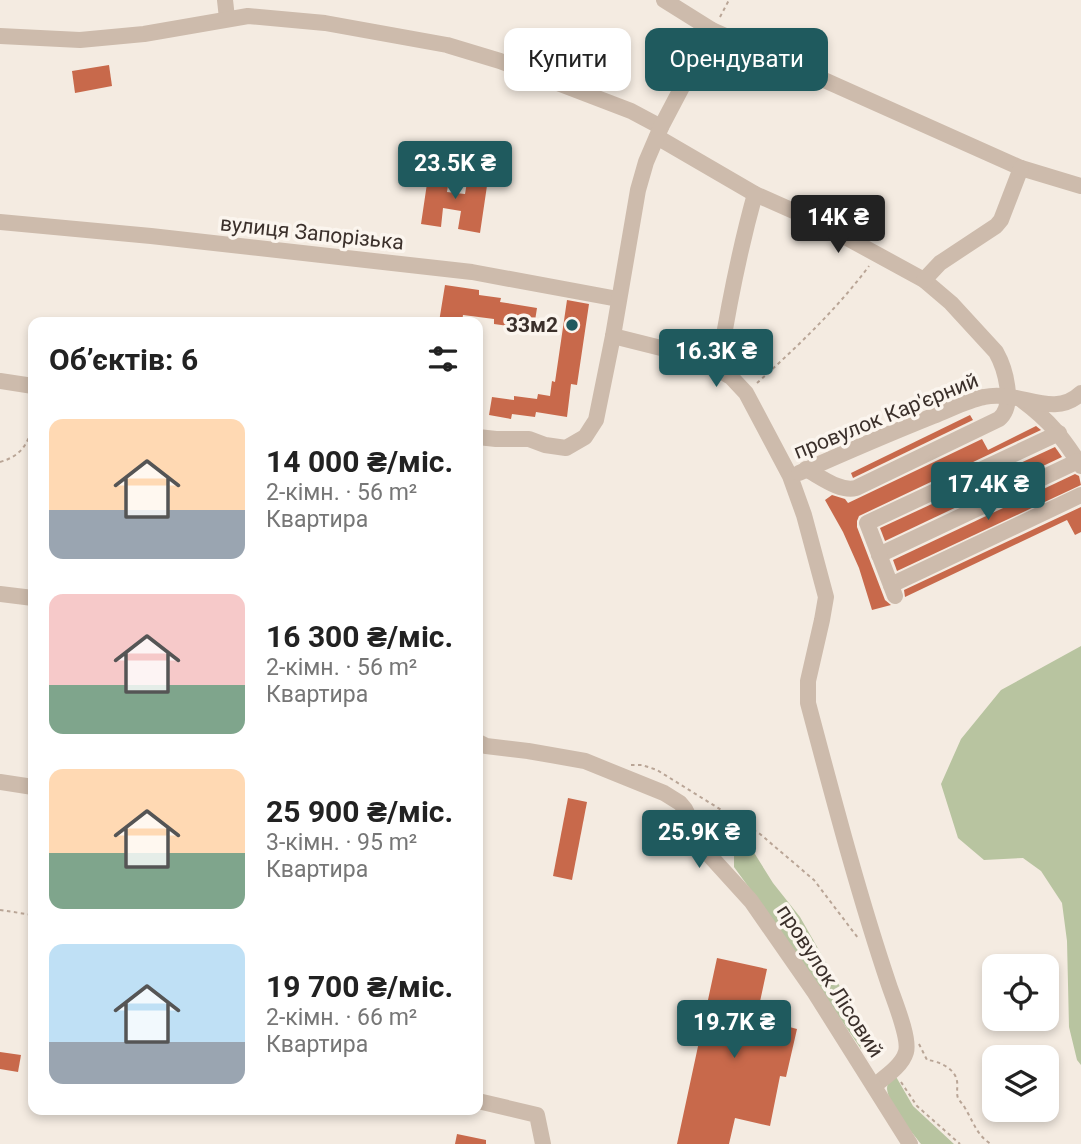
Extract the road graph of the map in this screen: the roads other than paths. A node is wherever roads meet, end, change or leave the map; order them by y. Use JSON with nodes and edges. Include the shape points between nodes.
{"nodes":[{"id":1,"x":225,"y":0,"type":"edge"},
{"id":2,"x":664,"y":0,"type":"edge"},
{"id":3,"x":227,"y":18,"type":"junction"},
{"id":4,"x":709,"y":28,"type":"edge"},
{"id":5,"x":0,"y":36,"type":"edge"},
{"id":6,"x":828,"y":82,"type":"edge"},
{"id":7,"x":680,"y":91,"type":"edge"},
{"id":8,"x":659,"y":132,"type":"junction"},
{"id":9,"x":1021,"y":168,"type":"junction"},
{"id":10,"x":1081,"y":186,"type":"edge"},
{"id":11,"x":755,"y":194,"type":"junction"},
{"id":12,"x":0,"y":222,"type":"edge"},
{"id":13,"x":924,"y":280,"type":"junction"},
{"id":14,"x":618,"y":299,"type":"junction"},
{"id":15,"x":613,"y":336,"type":"junction"},
{"id":16,"x":716,"y":367,"type":"junction"},
{"id":17,"x":0,"y":381,"type":"edge"},
{"id":18,"x":28,"y":385,"type":"edge"},
{"id":19,"x":1081,"y":393,"type":"edge"},
{"id":20,"x":1013,"y":396,"type":"junction"},
{"id":21,"x":1059,"y":433,"type":"junction"},
{"id":22,"x":483,"y":438,"type":"edge"},
{"id":23,"x":1077,"y":454,"type":"edge"},
{"id":24,"x":806,"y":469,"type":"junction"},
{"id":25,"x":790,"y":476,"type":"junction"},
{"id":26,"x":1081,"y":495,"type":"edge"},
{"id":27,"x":879,"y":555,"type":"junction"},
{"id":28,"x":0,"y":594,"type":"edge"},
{"id":29,"x":28,"y":597,"type":"edge"},
{"id":30,"x":483,"y":744,"type":"edge"},
{"id":31,"x":0,"y":782,"type":"edge"},
{"id":32,"x":28,"y":786,"type":"edge"},
{"id":33,"x":874,"y":1086,"type":"junction"},
{"id":34,"x":483,"y":1102,"type":"edge"},
{"id":35,"x":543,"y":1144,"type":"edge"},
{"id":36,"x":910,"y":1144,"type":"edge"}],
"edges":[{"from":1,"to":3,"type":"street"},
{"from":2,"to":4,"type":"street"},
{"from":3,"to":5,"type":"street","via":[[144,34],[80,40]]},
{"from":3,"to":8,"type":"street","via":[[277,17],[447,45],[631,111]]},
{"from":6,"to":9,"type":"street"},
{"from":7,"to":8,"type":"street"},
{"from":8,"to":11,"type":"street"},
{"from":8,"to":14,"type":"street","via":[[638,190]]},
{"from":9,"to":10,"type":"street"},
{"from":9,"to":13,"type":"street","via":[[996,226],[940,263]]},
{"from":11,"to":13,"type":"street","via":[[816,221]]},
{"from":11,"to":16,"type":"street"},
{"from":12,"to":14,"type":"street","name":"вулиця Запорізька","via":[[472,272]]},
{"from":13,"to":20,"type":"street","via":[[996,352]]},
{"from":14,"to":15,"type":"street"},
{"from":15,"to":16,"type":"street","name":"провулок Кар'єрний"},
{"from":15,"to":22,"type":"street","via":[[596,420],[577,443],[566,448],[529,439]]},
{"from":16,"to":25,"type":"street","name":"провулок Кар'єрний","via":[[746,393]]},
{"from":17,"to":18,"type":"street"},
{"from":19,"to":20,"type":"street","via":[[1056,405]]},
{"from":20,"to":21,"type":"street"},
{"from":20,"to":24,"type":"street","name":"провулок Кар'єрний","via":[[983,397]]},
{"from":20,"to":24,"type":"street","via":[[999,419],[856,488],[841,488]]},
{"from":21,"to":23,"type":"street"},
{"from":21,"to":27,"type":"street","via":[[867,523]]},
{"from":23,"to":27,"type":"street"},
{"from":24,"to":25,"type":"street","name":"провулок Кар'єрний"},
{"from":25,"to":33,"type":"street","via":[[826,597],[808,681],[808,704],[906,1039],[906,1053]]},
{"from":26,"to":27,"type":"street","via":[[893,590]]},
{"from":28,"to":29,"type":"street"},
{"from":30,"to":33,"type":"street","name":"провулок Лісовий","via":[[585,761],[680,803],[689,817],[691,835],[751,901]]},
{"from":31,"to":32,"type":"street"},
{"from":33,"to":36,"type":"street","name":"провулок Лісовий"},
{"from":34,"to":35,"type":"street","via":[[537,1115]]}]}
